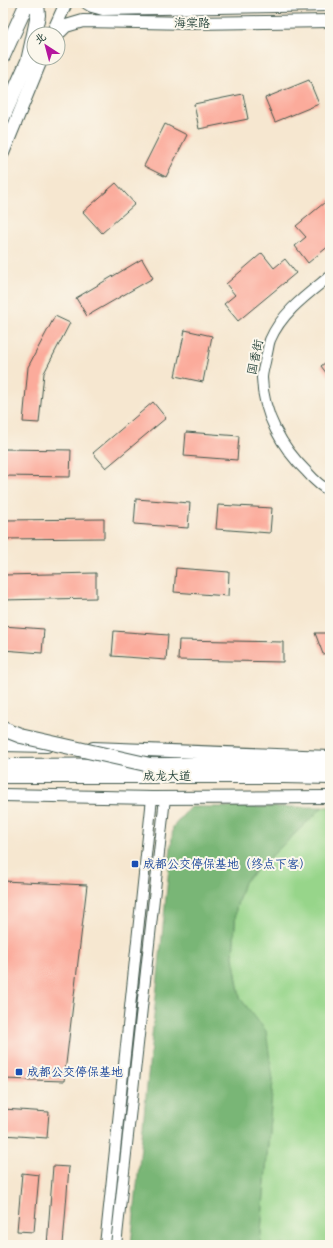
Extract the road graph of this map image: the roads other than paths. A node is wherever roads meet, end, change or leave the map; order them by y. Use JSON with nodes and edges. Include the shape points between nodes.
{"nodes":[{"id":1,"x":27,"y":3,"type":"edge"},
{"id":2,"x":37,"y":3,"type":"edge"},
{"id":3,"x":66,"y":3,"type":"edge"},
{"id":4,"x":87,"y":3,"type":"edge"},
{"id":5,"x":251,"y":5,"type":"edge"},
{"id":6,"x":330,"y":5,"type":"edge"},
{"id":7,"x":330,"y":21,"type":"edge"},
{"id":8,"x":36,"y":26,"type":"edge"},
{"id":9,"x":56,"y":26,"type":"edge"},
{"id":10,"x":66,"y":26,"type":"edge"},
{"id":11,"x":3,"y":56,"type":"edge"},
{"id":12,"x":26,"y":65,"type":"edge"},
{"id":13,"x":39,"y":66,"type":"edge"},
{"id":14,"x":3,"y":117,"type":"edge"},
{"id":15,"x":3,"y":153,"type":"edge"},
{"id":16,"x":330,"y":276,"type":"edge"},
{"id":17,"x":330,"y":491,"type":"edge"},
{"id":18,"x":3,"y":729,"type":"edge"},
{"id":19,"x":3,"y":744,"type":"edge"},
{"id":20,"x":330,"y":757,"type":"edge"},
{"id":21,"x":330,"y":764,"type":"edge"},
{"id":22,"x":3,"y":766,"type":"edge"},
{"id":23,"x":283,"y":770,"type":"junction"},
{"id":24,"x":151,"y":771,"type":"junction"},
{"id":25,"x":3,"y":776,"type":"edge"},
{"id":26,"x":330,"y":778,"type":"edge"},
{"id":27,"x":3,"y":784,"type":"edge"},
{"id":28,"x":3,"y":795,"type":"edge"},
{"id":29,"x":330,"y":797,"type":"edge"},
{"id":30,"x":152,"y":798,"type":"junction"},
{"id":31,"x":165,"y":798,"type":"junction"},
{"id":32,"x":105,"y":1245,"type":"edge"},
{"id":33,"x":116,"y":1245,"type":"edge"}],
"edges":[{"from":1,"to":11,"type":"highway"},
{"from":2,"to":8,"type":"highway"},
{"from":3,"to":9,"type":"main road"},
{"from":4,"to":5,"type":"main road","name":"海棠路","via":[[103,9]]},
{"from":5,"to":6,"type":"main road","name":"海棠路"},
{"from":7,"to":10,"type":"main road","name":"海棠路","via":[[83,21]]},
{"from":12,"to":14,"type":"highway"},
{"from":13,"to":15,"type":"main road"},
{"from":16,"to":17,"type":"street","name":"国香街","via":[[294,306],[281,322],[270,340],[262,377],[265,399],[281,440],[295,460],[321,487]]},
{"from":18,"to":24,"type":"highway","bridge":true},
{"from":19,"to":20,"type":"main road"},
{"from":21,"to":23,"type":"highway","name":"成龙大道"},
{"from":22,"to":24,"type":"highway","name":"成龙大道","bridge":true},
{"from":23,"to":24,"type":"highway","name":"成龙大道"},
{"from":23,"to":26,"type":"highway","name":"成龙大道"},
{"from":24,"to":25,"type":"highway","name":"成龙大道"},
{"from":24,"to":27,"type":"highway","via":[[68,785]]},
{"from":28,"to":30,"type":"main road"},
{"from":29,"to":31,"type":"main road"},
{"from":30,"to":31,"type":"main road"},
{"from":30,"to":32,"type":"street"},
{"from":31,"to":33,"type":"street"}]}
